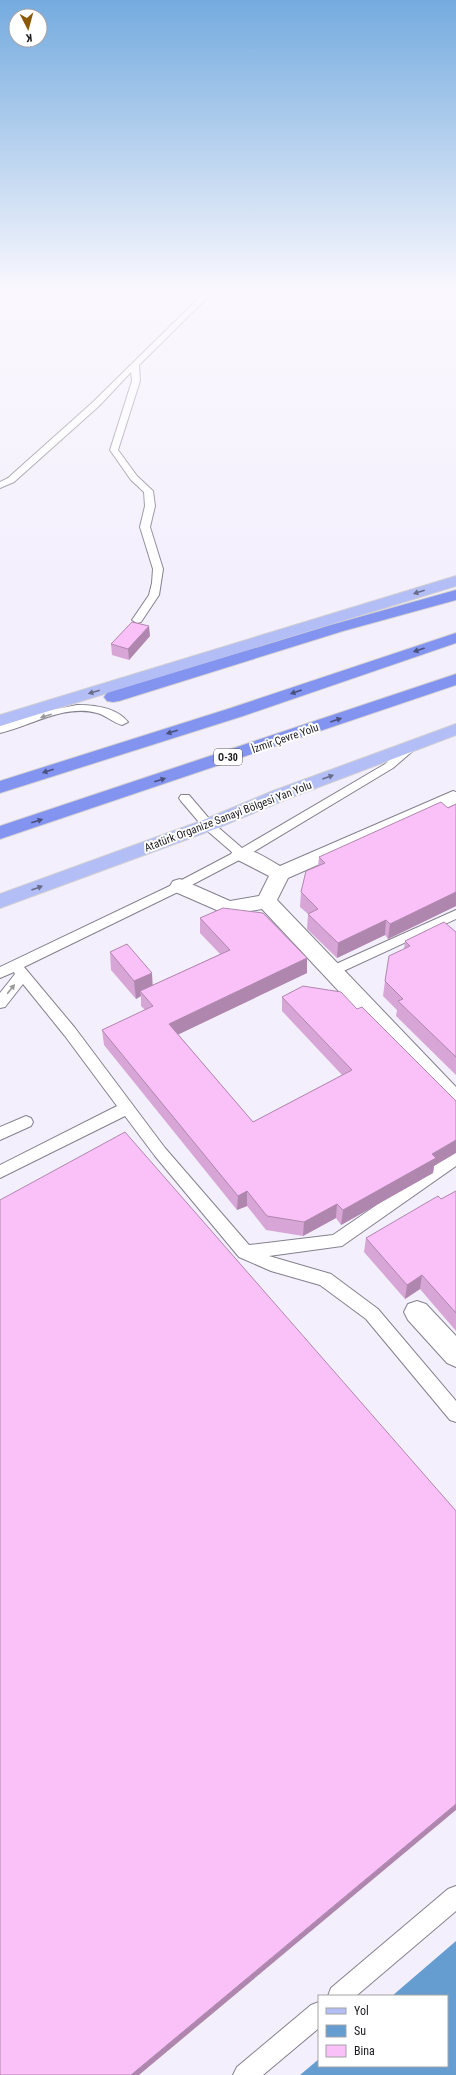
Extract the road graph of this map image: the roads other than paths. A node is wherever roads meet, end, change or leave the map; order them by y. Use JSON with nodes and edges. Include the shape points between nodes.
{"nodes":[{"id":1,"x":113,"y":387,"type":"edge"},
{"id":2,"x":134,"y":387,"type":"edge"},
{"id":3,"x":0,"y":485,"type":"edge"},
{"id":4,"x":456,"y":581,"type":"edge"},
{"id":5,"x":456,"y":595,"type":"edge"},
{"id":6,"x":137,"y":620,"type":"dead end"},
{"id":7,"x":456,"y":638,"type":"edge"},
{"id":8,"x":456,"y":679,"type":"edge"},
{"id":9,"x":113,"y":697,"type":"dead end"},
{"id":10,"x":0,"y":721,"type":"edge"},
{"id":11,"x":122,"y":722,"type":"dead end"},
{"id":12,"x":456,"y":729,"type":"edge"},
{"id":13,"x":0,"y":730,"type":"edge"},
{"id":14,"x":411,"y":747,"type":"junction"},
{"id":15,"x":0,"y":787,"type":"edge"},
{"id":16,"x":185,"y":798,"type":"dead end"},
{"id":17,"x":456,"y":798,"type":"edge"},
{"id":18,"x":208,"y":825,"type":"junction"},
{"id":19,"x":0,"y":833,"type":"edge"},
{"id":20,"x":241,"y":854,"type":"junction"},
{"id":21,"x":280,"y":874,"type":"junction"},
{"id":22,"x":180,"y":886,"type":"junction"},
{"id":23,"x":0,"y":901,"type":"edge"},
{"id":24,"x":266,"y":901,"type":"junction"},
{"id":25,"x":453,"y":919,"type":"edge"},
{"id":26,"x":19,"y":971,"type":"junction"},
{"id":27,"x":332,"y":971,"type":"junction"},
{"id":28,"x":0,"y":973,"type":"edge"},
{"id":29,"x":0,"y":1003,"type":"edge"},
{"id":30,"x":456,"y":1102,"type":"edge"},
{"id":31,"x":127,"y":1108,"type":"junction"},
{"id":32,"x":26,"y":1122,"type":"dead end"},
{"id":33,"x":0,"y":1134,"type":"edge"},
{"id":34,"x":456,"y":1158,"type":"edge"},
{"id":35,"x":0,"y":1172,"type":"edge"},
{"id":36,"x":245,"y":1252,"type":"junction"},
{"id":37,"x":418,"y":1312,"type":"dead end"},
{"id":38,"x":456,"y":1355,"type":"edge"},
{"id":39,"x":456,"y":1414,"type":"edge"},
{"id":40,"x":456,"y":1898,"type":"edge"},
{"id":41,"x":340,"y":1995,"type":"edge"},
{"id":42,"x":318,"y":2014,"type":"edge"},
{"id":43,"x":245,"y":2075,"type":"edge"}],
"edges":[{"from":1,"to":3,"type":"lane","via":[[11,480]]},
{"from":2,"to":6,"type":"lane","via":[[114,450],[134,478],[148,491],[150,506],[144,526],[158,568],[154,595]]},
{"from":4,"to":10,"type":"main road","one_way":true},
{"from":5,"to":9,"type":"highway","via":[[337,628]]},
{"from":7,"to":15,"type":"highway","one_way":true,"via":[[236,712]]},
{"from":19,"to":8,"type":"highway","name":"İzmir Çevre Yolu","number":"O-30","one_way":true},
{"from":11,"to":13,"type":"lane","one_way":true,"via":[[101,710],[82,708],[66,710]]},
{"from":12,"to":14,"type":"main road","name":"Atatürk Organize Sanayi Bölgesi Yan Yolu"},
{"from":18,"to":14,"type":"main road","name":"Atatürk Organize Sanayi Bölgesi Yan Yolu","one_way":true,"via":[[280,795]]},
{"from":14,"to":20,"type":"lane","via":[[389,766]]},
{"from":16,"to":18,"type":"lane"},
{"from":17,"to":21,"type":"street","via":[[453,797]]},
{"from":18,"to":20,"type":"lane"},
{"from":23,"to":18,"type":"main road","name":"Atatürk Organize Sanayi Bölgesi Yan Yolu","one_way":true},
{"from":20,"to":21,"type":"street"},
{"from":20,"to":22,"type":"lane"},
{"from":21,"to":24,"type":"street"},
{"from":22,"to":24,"type":"street","via":[[228,908]]},
{"from":22,"to":26,"type":"lane"},
{"from":24,"to":27,"type":"street"},
{"from":25,"to":27,"type":"lane"},
{"from":26,"to":28,"type":"lane"},
{"from":29,"to":26,"type":"lane","one_way":true},
{"from":26,"to":31,"type":"lane","via":[[70,1032]]},
{"from":27,"to":30,"type":"street"},
{"from":31,"to":35,"type":"lane"},
{"from":31,"to":36,"type":"lane","via":[[160,1152]]},
{"from":32,"to":33,"type":"lane"},
{"from":34,"to":36,"type":"lane","via":[[336,1241]]},
{"from":36,"to":39,"type":"lane","via":[[271,1264],[325,1279],[372,1314]]},
{"from":37,"to":38,"type":"street"},
{"from":40,"to":41,"type":"lane"},
{"from":42,"to":43,"type":"lane"}]}
